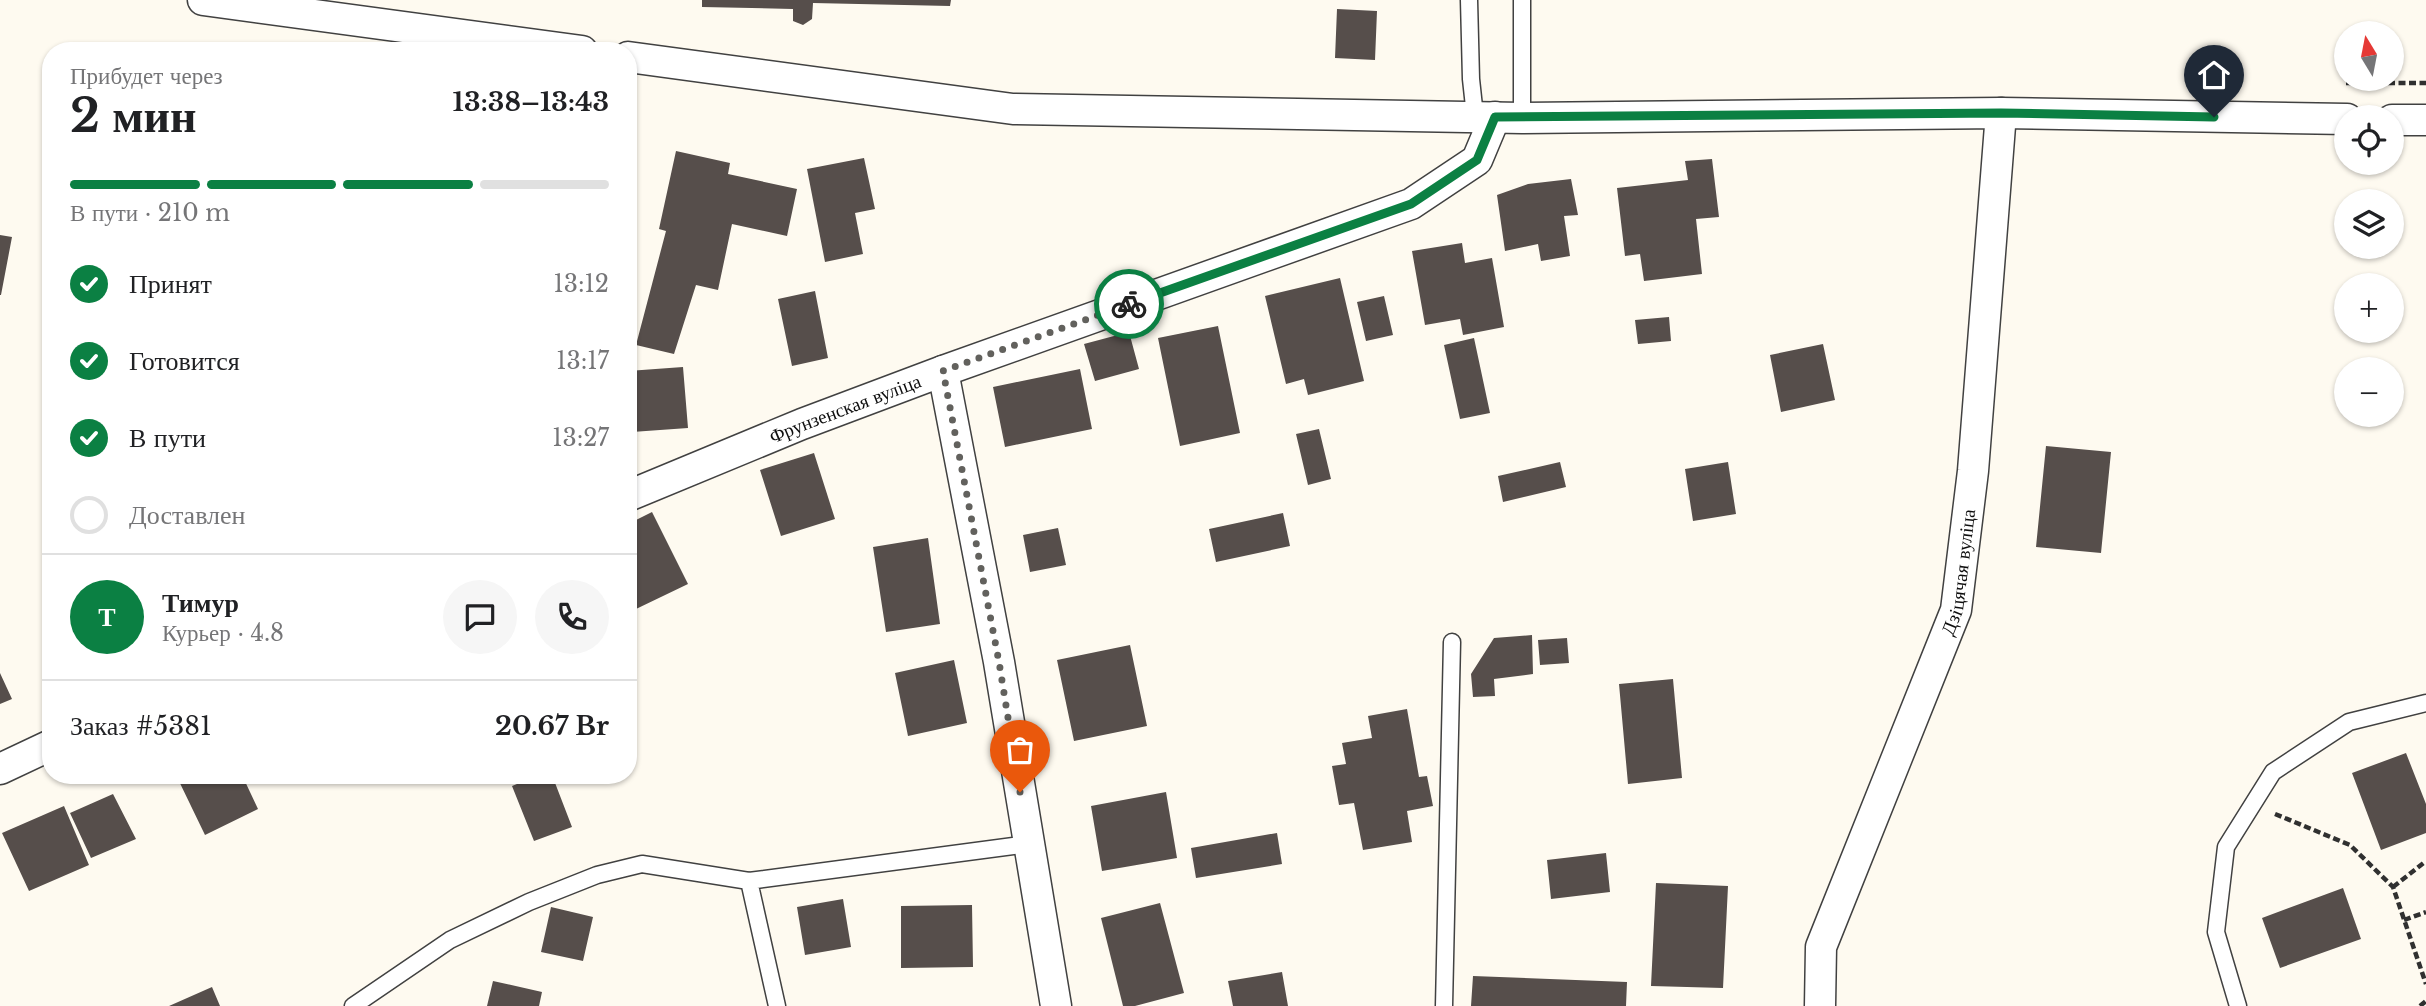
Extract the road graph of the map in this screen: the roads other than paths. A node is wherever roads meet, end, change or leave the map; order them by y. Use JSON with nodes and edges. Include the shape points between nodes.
{"nodes":[{"id":1,"x":203,"y":0,"type":"edge"},
{"id":2,"x":1469,"y":0,"type":"edge"},
{"id":3,"x":1522,"y":0,"type":"edge"},
{"id":4,"x":269,"y":4,"type":"edge"},
{"id":5,"x":522,"y":42,"type":"edge"},
{"id":6,"x":637,"y":58,"type":"edge"},
{"id":7,"x":2001,"y":113,"type":"junction"},
{"id":8,"x":1497,"y":117,"type":"junction"},
{"id":9,"x":2334,"y":119,"type":"edge"},
{"id":10,"x":2404,"y":120,"type":"edge"},
{"id":11,"x":2426,"y":121,"type":"edge"},
{"id":12,"x":943,"y":371,"type":"junction"},
{"id":13,"x":637,"y":492,"type":"edge"},
{"id":14,"x":1452,"y":642,"type":"dead end"},
{"id":15,"x":2426,"y":703,"type":"edge"},
{"id":16,"x":42,"y":749,"type":"edge"},
{"id":17,"x":0,"y":769,"type":"edge"},
{"id":18,"x":1028,"y":844,"type":"junction"},
{"id":19,"x":749,"y":881,"type":"junction"},
{"id":20,"x":353,"y":1006,"type":"edge"},
{"id":21,"x":777,"y":1006,"type":"edge"},
{"id":22,"x":1056,"y":1006,"type":"edge"},
{"id":23,"x":1444,"y":1006,"type":"edge"},
{"id":24,"x":1820,"y":1006,"type":"edge"},
{"id":25,"x":2238,"y":1006,"type":"edge"}],
"edges":[{"from":1,"to":4,"type":"street"},
{"from":2,"to":8,"type":"lane","via":[[1471,79]]},
{"from":3,"to":8,"type":"lane"},
{"from":4,"to":5,"type":"street"},
{"from":6,"to":8,"type":"street","via":[[1013,109]]},
{"from":7,"to":8,"type":"street"},
{"from":7,"to":9,"type":"street"},
{"from":7,"to":24,"type":"street","name":"Дзіцячая вуліца","via":[[1973,471],[1956,610],[1821,947]]},
{"from":8,"to":12,"type":"street","name":"Фрунзенская вуліца","via":[[1477,160],[1411,204]]},
{"from":10,"to":11,"type":"street"},
{"from":12,"to":13,"type":"street","name":"Фрунзенская вуліца"},
{"from":12,"to":18,"type":"street","via":[[999,662]]},
{"from":14,"to":23,"type":"lane"},
{"from":15,"to":25,"type":"lane","via":[[2349,722],[2273,772],[2252,805],[2226,847],[2216,932]]},
{"from":16,"to":17,"type":"street"},
{"from":18,"to":19,"type":"lane"},
{"from":18,"to":22,"type":"street"},
{"from":19,"to":20,"type":"lane","via":[[642,864],[597,875],[450,940]]},
{"from":19,"to":21,"type":"lane"}]}
